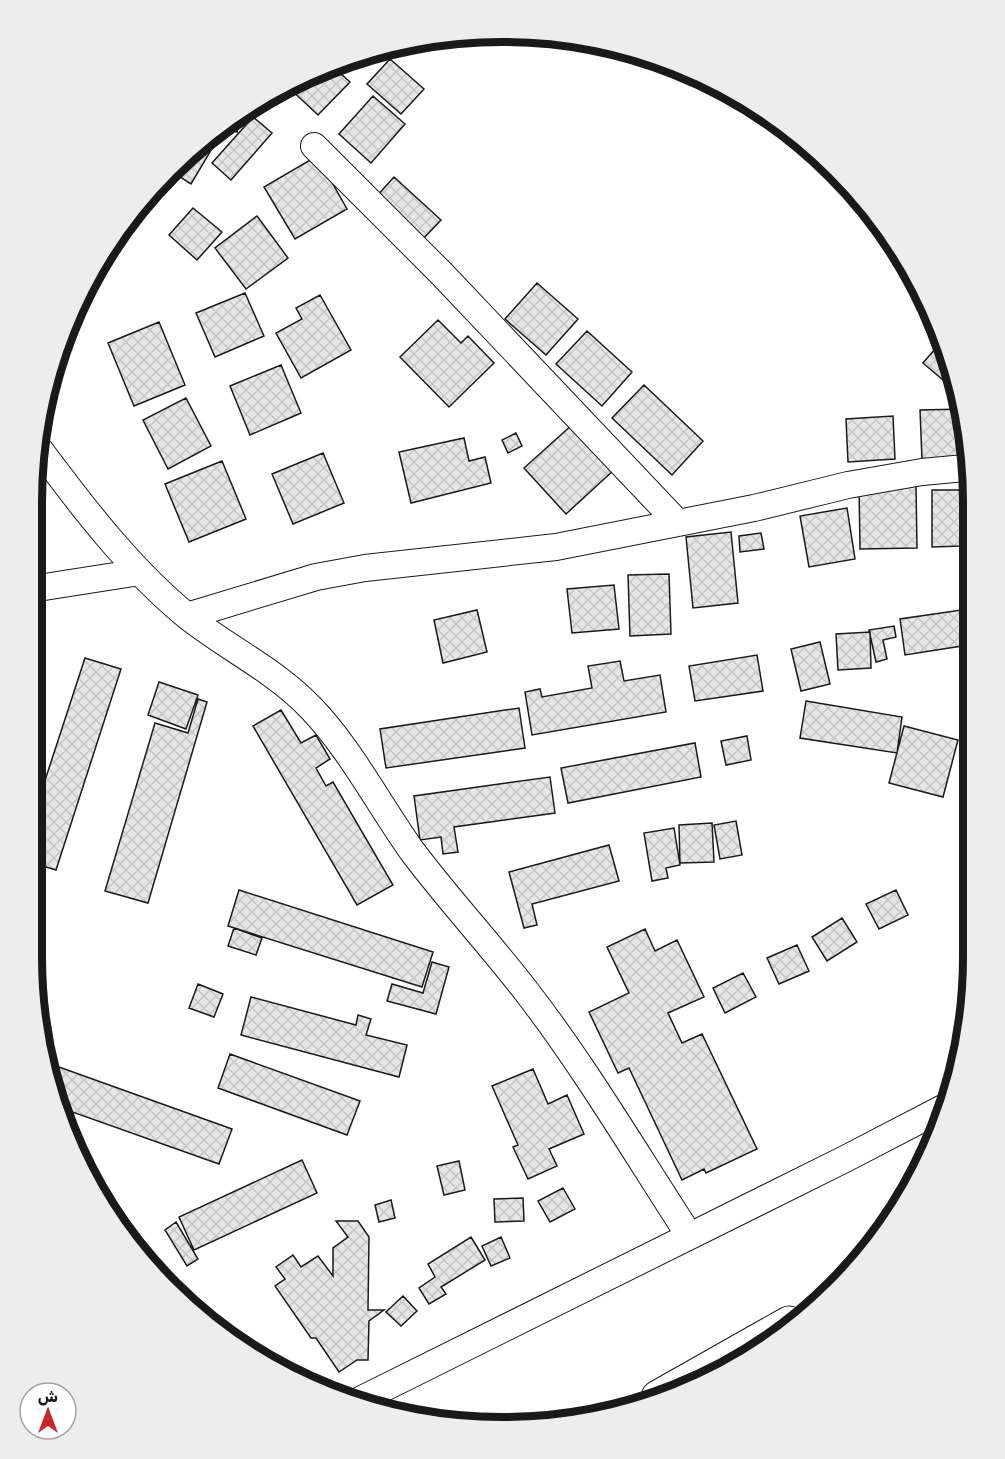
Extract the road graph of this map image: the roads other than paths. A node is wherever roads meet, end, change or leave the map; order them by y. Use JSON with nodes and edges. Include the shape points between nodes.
{"nodes":[{"id":1,"x":314,"y":146,"type":"dead end"},
{"id":2,"x":45,"y":456,"type":"edge"},
{"id":3,"x":962,"y":468,"type":"edge"},
{"id":4,"x":678,"y":523,"type":"junction"},
{"id":5,"x":140,"y":572,"type":"junction"},
{"id":6,"x":42,"y":587,"type":"edge"},
{"id":7,"x":188,"y":616,"type":"junction"},
{"id":8,"x":936,"y":1111,"type":"edge"},
{"id":9,"x":689,"y":1235,"type":"junction"},
{"id":10,"x":738,"y":1352,"type":"edge"},
{"id":11,"x":705,"y":1370,"type":"edge"},
{"id":12,"x":367,"y":1397,"type":"edge"}],
"edges":[{"from":1,"to":4,"type":"street"},
{"from":2,"to":5,"type":"street"},
{"from":3,"to":4,"type":"street","via":[[867,481]]},
{"from":4,"to":7,"type":"street","via":[[556,547],[316,577]]},
{"from":5,"to":6,"type":"street"},
{"from":5,"to":7,"type":"street"},
{"from":7,"to":9,"type":"street","via":[[249,657],[312,708],[412,850],[526,990]]},
{"from":8,"to":9,"type":"street"},
{"from":9,"to":12,"type":"street"},
{"from":10,"to":11,"type":"highway"}]}
